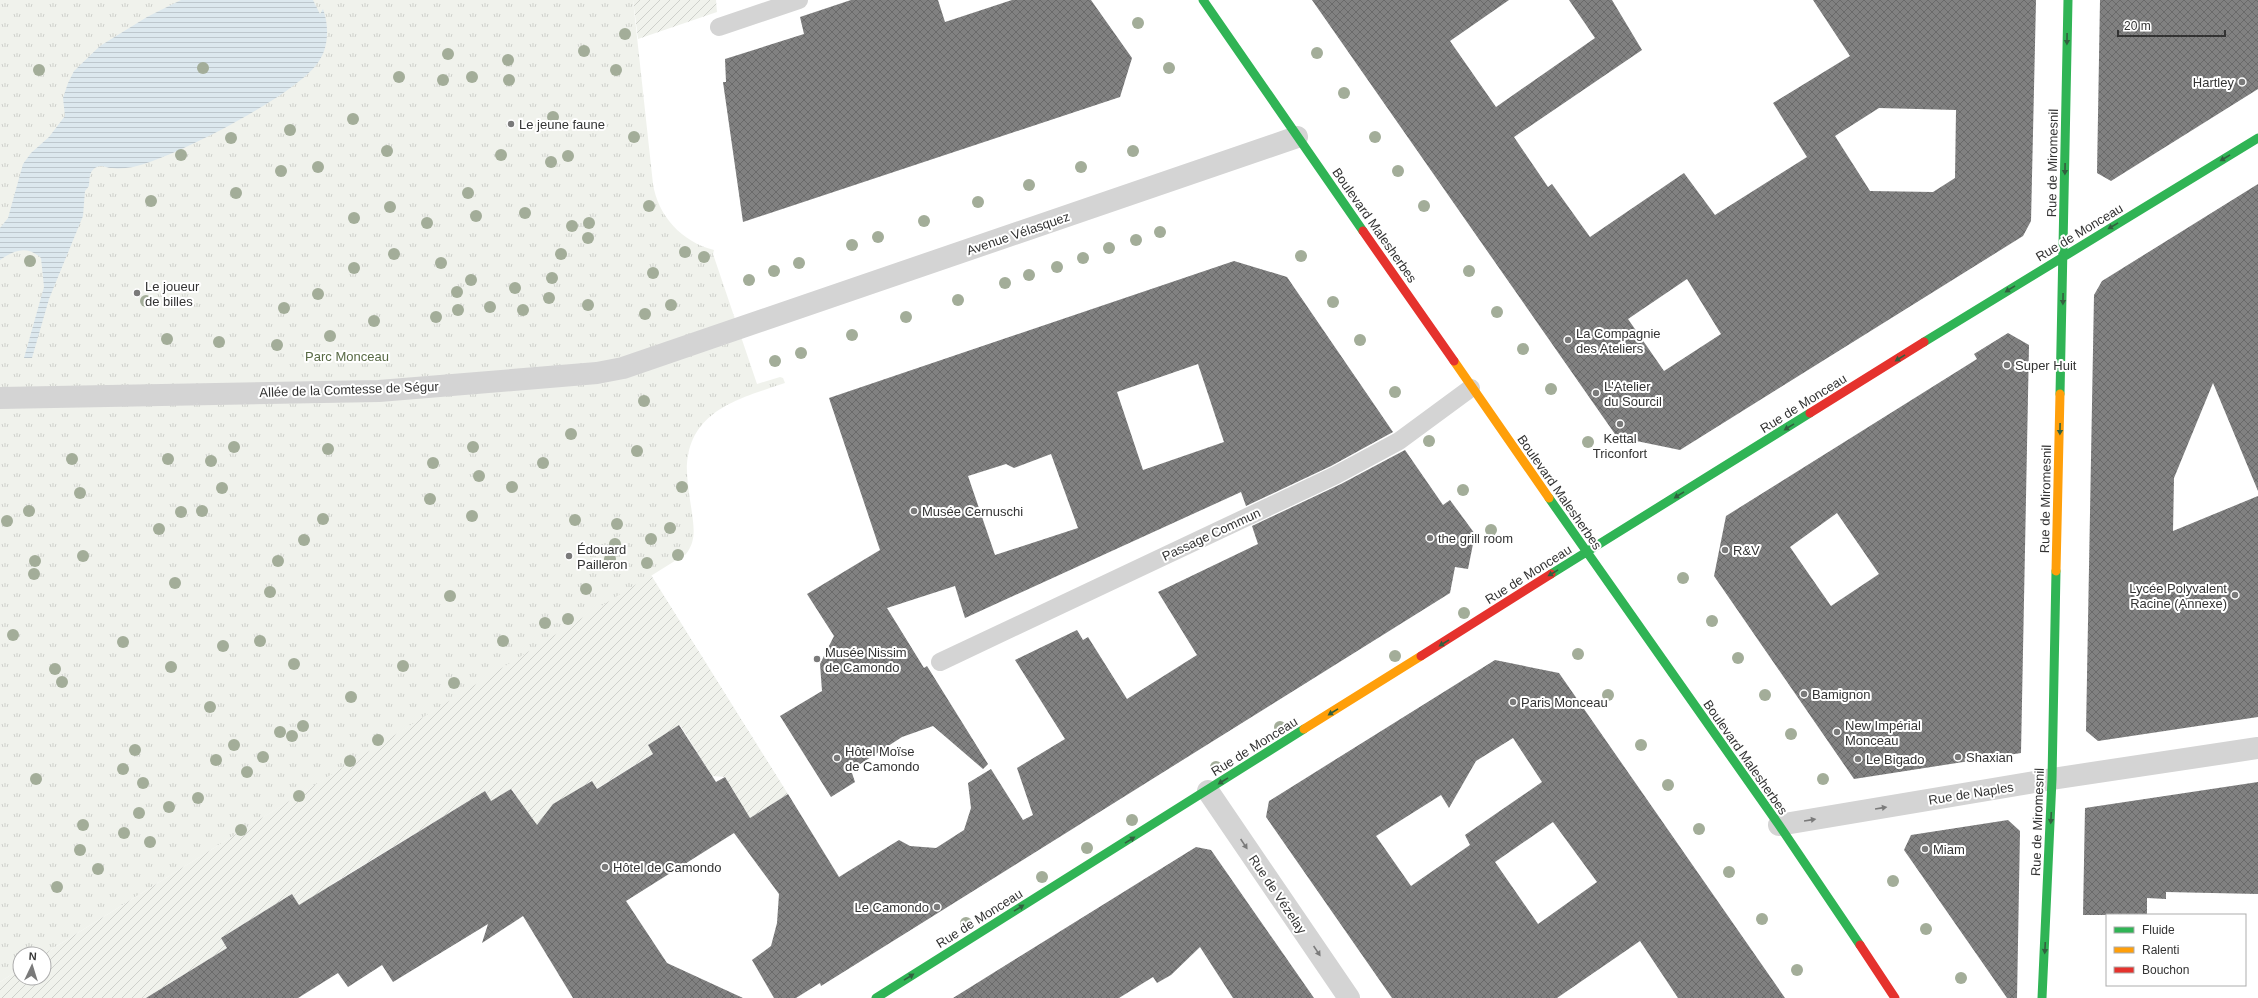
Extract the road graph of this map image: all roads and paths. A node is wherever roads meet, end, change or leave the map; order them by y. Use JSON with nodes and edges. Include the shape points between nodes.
{"nodes":[{"id":1,"x":799,"y":0,"type":"edge"},
{"id":2,"x":1203,"y":0,"type":"edge"},
{"id":3,"x":2068,"y":0,"type":"edge"},
{"id":4,"x":719,"y":27,"type":"dead end"},
{"id":5,"x":1297,"y":136,"type":"junction"},
{"id":6,"x":2258,"y":138,"type":"edge"},
{"id":7,"x":2064,"y":256,"type":"junction"},
{"id":8,"x":739,"y":329,"type":"joint"},
{"id":9,"x":1472,"y":388,"type":"junction"},
{"id":10,"x":0,"y":398,"type":"edge"},
{"id":11,"x":1587,"y":553,"type":"junction"},
{"id":12,"x":940,"y":662,"type":"dead end"},
{"id":13,"x":2258,"y":748,"type":"edge"},
{"id":14,"x":2052,"y":779,"type":"junction"},
{"id":15,"x":1208,"y":791,"type":"junction"},
{"id":16,"x":1778,"y":825,"type":"junction"},
{"id":17,"x":876,"y":998,"type":"edge"},
{"id":18,"x":1349,"y":998,"type":"edge"},
{"id":19,"x":1896,"y":998,"type":"edge"},
{"id":20,"x":2042,"y":998,"type":"edge"}],
"edges":[{"from":1,"to":4,"type":"lane"},
{"from":2,"to":5,"type":"street","name":"Boulevard Malesherbes"},
{"from":3,"to":7,"type":"street","name":"Rue de Miromesnil","one_way":true},
{"from":5,"to":8,"type":"street","name":"Avenue Vélasquez"},
{"from":5,"to":9,"type":"street","name":"Boulevard Malesherbes"},
{"from":6,"to":7,"type":"street","name":"Rue de Monceau","one_way":true},
{"from":7,"to":11,"type":"street","name":"Rue de Monceau","one_way":true},
{"from":7,"to":14,"type":"street","name":"Rue de Miromesnil","one_way":true},
{"from":8,"to":10,"type":"street","name":"Allée de la Comtesse de Ségur","via":[[623,368],[598,373],[379,391]]},
{"from":9,"to":11,"type":"street","name":"Boulevard Malesherbes"},
{"from":9,"to":12,"type":"lane","name":"Passage Commun","via":[[1399,441],[1336,475]]},
{"from":11,"to":15,"type":"street","name":"Rue de Monceau","one_way":true},
{"from":11,"to":16,"type":"street","name":"Boulevard Malesherbes"},
{"from":13,"to":14,"type":"street","name":"Rue de Naples"},
{"from":16,"to":14,"type":"street","name":"Rue de Naples","one_way":true},
{"from":14,"to":20,"type":"street","name":"Rue de Miromesnil","one_way":true},
{"from":17,"to":15,"type":"street","name":"Rue de Monceau","one_way":true},
{"from":15,"to":18,"type":"street","name":"Rue de Vézelay","one_way":true},
{"from":16,"to":19,"type":"street","name":"Boulevard Malesherbes"}]}
